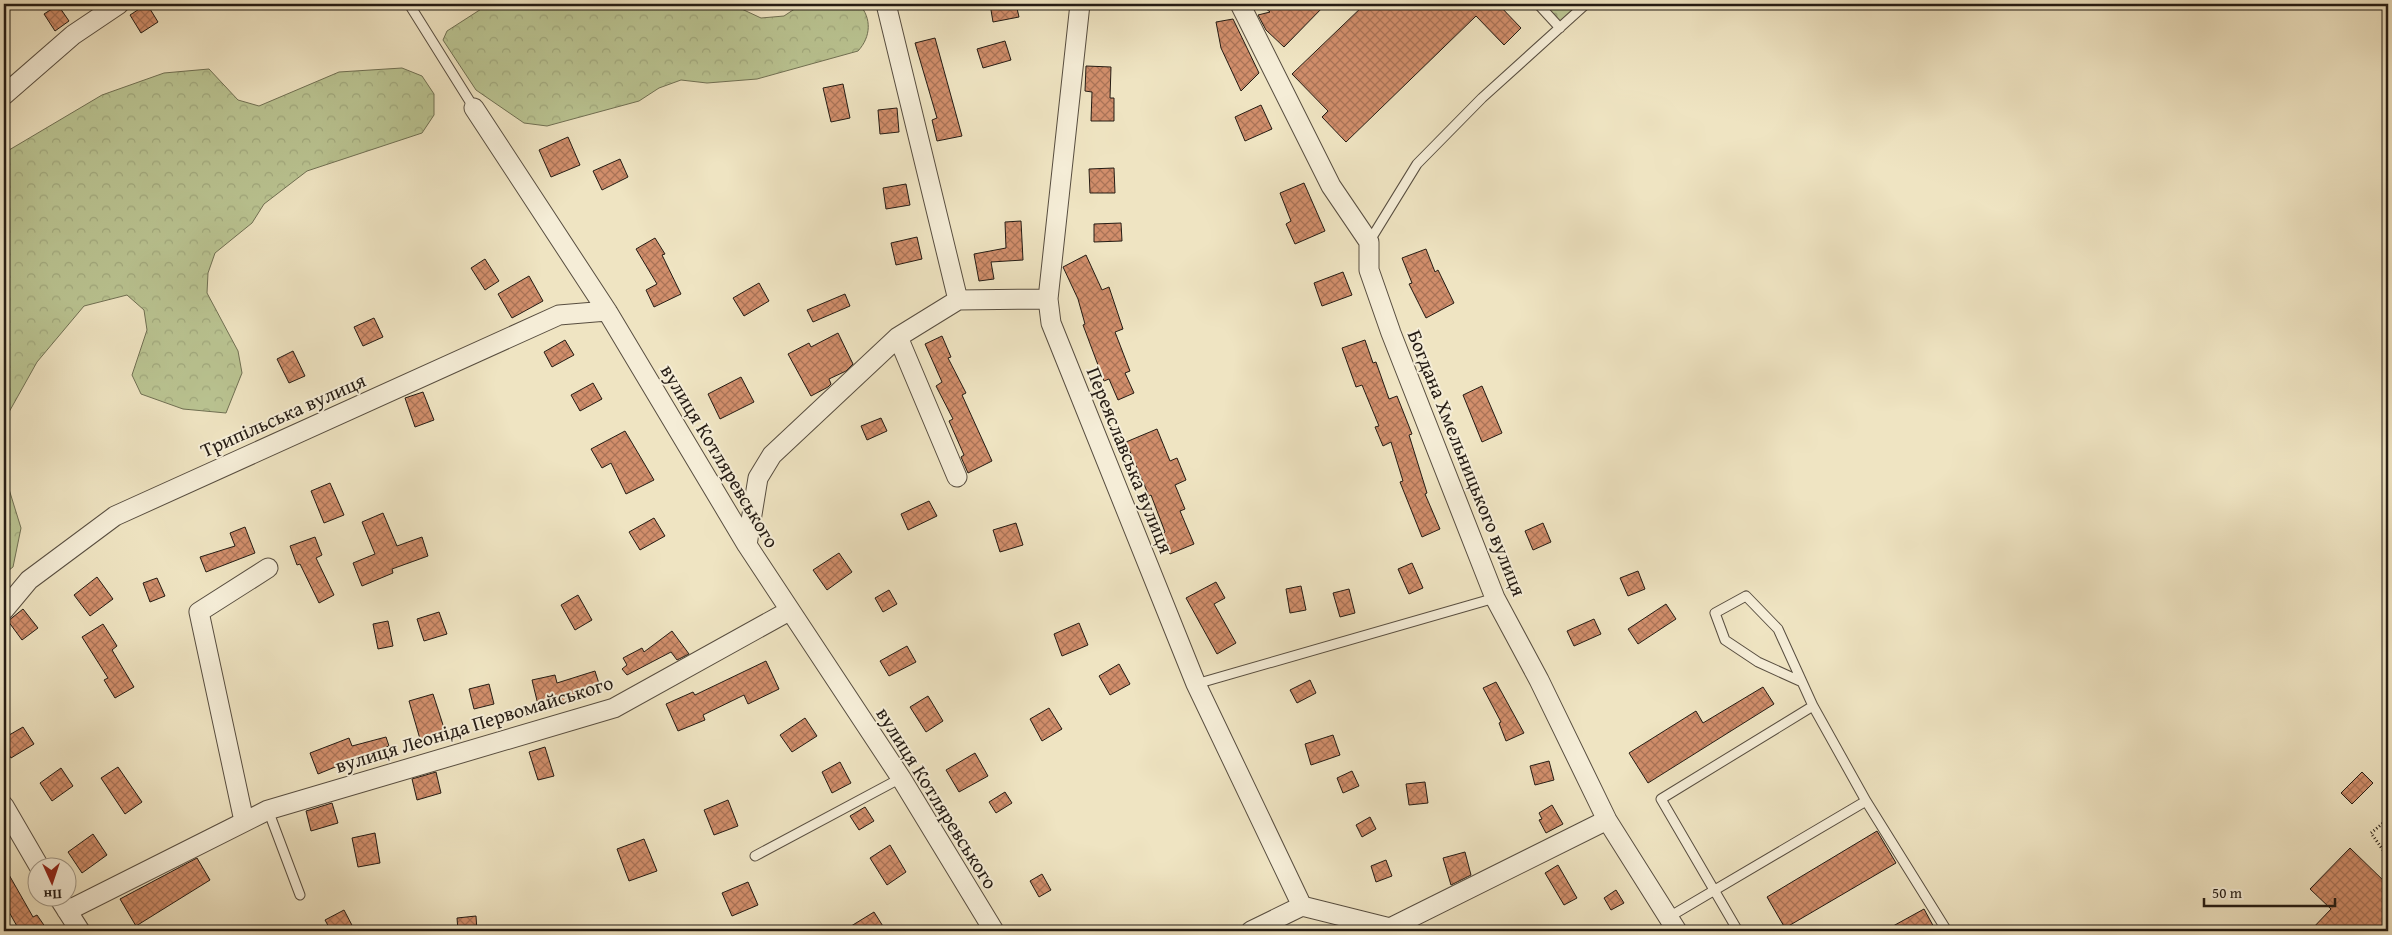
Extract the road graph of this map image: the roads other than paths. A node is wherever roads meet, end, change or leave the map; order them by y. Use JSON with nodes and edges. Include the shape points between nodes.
{"nodes":[{"id":1,"x":119,"y":4,"type":"edge"},
{"id":2,"x":409,"y":4,"type":"edge"},
{"id":3,"x":886,"y":4,"type":"edge"},
{"id":4,"x":1080,"y":4,"type":"edge"},
{"id":5,"x":1240,"y":4,"type":"edge"},
{"id":6,"x":1538,"y":4,"type":"edge"},
{"id":7,"x":1586,"y":4,"type":"edge"},
{"id":8,"x":1560,"y":28,"type":"junction"},
{"id":9,"x":4,"y":95,"type":"edge"},
{"id":10,"x":474,"y":108,"type":"joint"},
{"id":11,"x":1369,"y":242,"type":"junction"},
{"id":12,"x":1048,"y":299,"type":"junction"},
{"id":13,"x":958,"y":300,"type":"junction"},
{"id":14,"x":606,"y":311,"type":"junction"},
{"id":15,"x":898,"y":337,"type":"junction"},
{"id":16,"x":957,"y":477,"type":"dead end"},
{"id":17,"x":747,"y":544,"type":"junction"},
{"id":18,"x":268,"y":568,"type":"dead end"},
{"id":19,"x":1494,"y":598,"type":"junction"},
{"id":20,"x":4,"y":610,"type":"edge"},
{"id":21,"x":789,"y":611,"type":"junction"},
{"id":22,"x":1802,"y":682,"type":"junction"},
{"id":23,"x":1196,"y":684,"type":"junction"},
{"id":24,"x":1813,"y":706,"type":"junction"},
{"id":25,"x":900,"y":778,"type":"junction"},
{"id":26,"x":1866,"y":801,"type":"junction"},
{"id":27,"x":4,"y":806,"type":"edge"},
{"id":28,"x":268,"y":810,"type":"junction"},
{"id":29,"x":1607,"y":820,"type":"junction"},
{"id":30,"x":244,"y":821,"type":"junction"},
{"id":31,"x":755,"y":856,"type":"dead end"},
{"id":32,"x":34,"y":858,"type":"edge"},
{"id":33,"x":1715,"y":890,"type":"junction"},
{"id":34,"x":300,"y":896,"type":"dead end"},
{"id":35,"x":78,"y":897,"type":"edge"},
{"id":36,"x":1302,"y":906,"type":"junction"},
{"id":37,"x":66,"y":908,"type":"edge"},
{"id":38,"x":1673,"y":924,"type":"edge"},
{"id":39,"x":80,"y":931,"type":"edge"},
{"id":40,"x":994,"y":931,"type":"edge"},
{"id":41,"x":1251,"y":931,"type":"edge"},
{"id":42,"x":1738,"y":931,"type":"edge"},
{"id":43,"x":1947,"y":931,"type":"edge"}],
"edges":[{"from":1,"to":9,"type":"street","via":[[73,35]]},
{"from":2,"to":10,"type":"lane","name":"вулиця Котляревського"},
{"from":3,"to":13,"type":"street"},
{"from":4,"to":12,"type":"street","name":"Переяславська вулиця"},
{"from":5,"to":11,"type":"street","via":[[1331,186]]},
{"from":6,"to":8,"type":"lane"},
{"from":7,"to":8,"type":"lane"},
{"from":8,"to":11,"type":"lane","via":[[1482,98],[1417,164]]},
{"from":10,"to":14,"type":"street","name":"вулиця Котляревського"},
{"from":11,"to":19,"type":"street","name":"Богдана Хмельницького вулиця","via":[[1369,270],[1391,333]]},
{"from":12,"to":13,"type":"street"},
{"from":12,"to":23,"type":"street","name":"Переяславська вулиця","via":[[1051,324]]},
{"from":13,"to":15,"type":"street"},
{"from":14,"to":17,"type":"street","name":"вулиця Котляревського"},
{"from":14,"to":20,"type":"street","name":"Трипільська вулиця","via":[[559,315],[115,516],[29,580]]},
{"from":15,"to":16,"type":"street"},
{"from":15,"to":17,"type":"street","via":[[772,455],[758,478]]},
{"from":17,"to":21,"type":"street","name":"вулиця Котляревського"},
{"from":18,"to":30,"type":"street","via":[[199,612]]},
{"from":19,"to":23,"type":"lane"},
{"from":19,"to":29,"type":"street","name":"Богдана Хмельницького вулиця","via":[[1539,680]]},
{"from":21,"to":25,"type":"street","name":"вулиця Котляревського"},
{"from":21,"to":28,"type":"street","name":"вулиця Леоніда Первомайського","via":[[614,708]]},
{"from":22,"to":22,"type":"lane","via":[[1778,629],[1746,596],[1715,613],[1725,640],[1758,662]]},
{"from":22,"to":24,"type":"lane"},
{"from":23,"to":36,"type":"street","name":"Переяславська вулиця"},
{"from":24,"to":26,"type":"lane"},
{"from":24,"to":33,"type":"lane","via":[[1661,799]]},
{"from":25,"to":31,"type":"lane"},
{"from":25,"to":40,"type":"street","name":"вулиця Котляревського"},
{"from":26,"to":33,"type":"lane"},
{"from":26,"to":43,"type":"lane"},
{"from":27,"to":32,"type":"street"},
{"from":28,"to":30,"type":"street","name":"вулиця Леоніда Первомайського"},
{"from":28,"to":34,"type":"lane"},
{"from":29,"to":36,"type":"street","via":[[1390,928]]},
{"from":29,"to":38,"type":"street","name":"Богдана Хмельницького вулиця"},
{"from":30,"to":35,"type":"street","name":"вулиця Леоніда Первомайського"},
{"from":33,"to":38,"type":"lane"},
{"from":33,"to":42,"type":"lane"},
{"from":36,"to":41,"type":"street"},
{"from":37,"to":39,"type":"street"}]}
